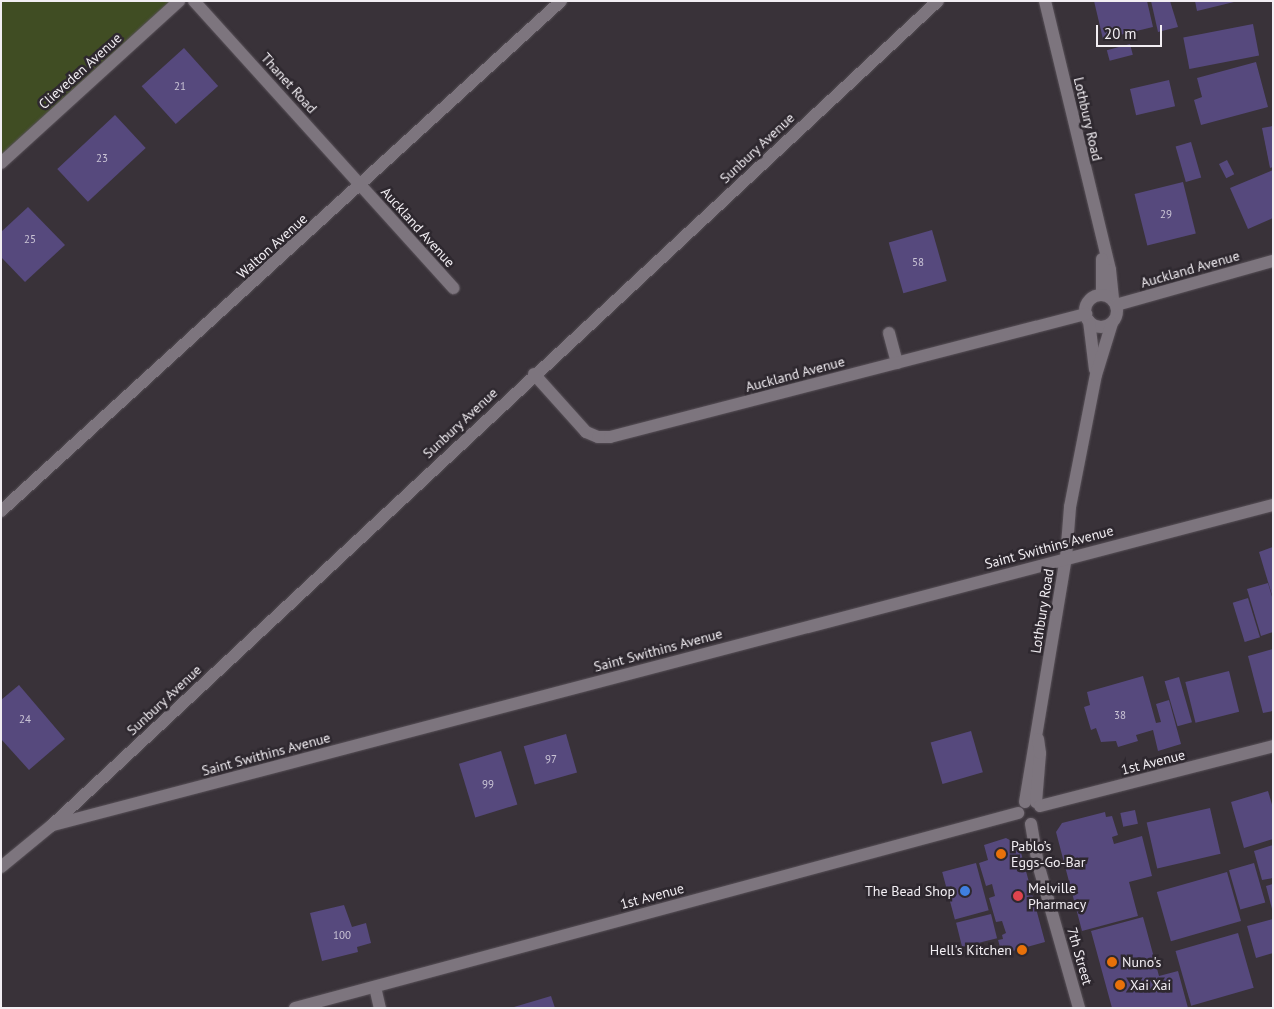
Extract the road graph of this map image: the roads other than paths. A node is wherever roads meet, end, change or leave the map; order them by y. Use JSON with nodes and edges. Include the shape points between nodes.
{"nodes":[{"id":1,"x":179,"y":1,"type":"edge"},
{"id":2,"x":194,"y":1,"type":"edge"},
{"id":3,"x":561,"y":1,"type":"edge"},
{"id":4,"x":938,"y":1,"type":"edge"},
{"id":5,"x":1045,"y":1,"type":"edge"},
{"id":6,"x":1,"y":163,"type":"edge"},
{"id":7,"x":361,"y":185,"type":"junction"},
{"id":8,"x":1273,"y":261,"type":"edge"},
{"id":9,"x":453,"y":288,"type":"dead end"},
{"id":10,"x":1111,"y":300,"type":"junction"},
{"id":11,"x":1087,"y":318,"type":"junction"},
{"id":12,"x":1112,"y":324,"type":"junction"},
{"id":13,"x":890,"y":333,"type":"dead end"},
{"id":14,"x":897,"y":363,"type":"junction"},
{"id":15,"x":534,"y":374,"type":"junction"},
{"id":16,"x":1096,"y":376,"type":"junction"},
{"id":17,"x":1273,"y":504,"type":"edge"},
{"id":18,"x":1,"y":511,"type":"edge"},
{"id":19,"x":1066,"y":558,"type":"junction"},
{"id":20,"x":1273,"y":746,"type":"edge"},
{"id":21,"x":1034,"y":803,"type":"junction"},
{"id":22,"x":1018,"y":813,"type":"junction"},
{"id":23,"x":1031,"y":824,"type":"junction"},
{"id":24,"x":51,"y":826,"type":"junction"},
{"id":25,"x":1,"y":867,"type":"edge"},
{"id":26,"x":375,"y":987,"type":"junction"},
{"id":27,"x":295,"y":1008,"type":"edge"},
{"id":28,"x":380,"y":1008,"type":"edge"},
{"id":29,"x":1079,"y":1008,"type":"edge"}],
"edges":[{"from":1,"to":6,"type":"street","name":"Clieveden Avenue"},
{"from":2,"to":7,"type":"street","name":"Thanet Road"},
{"from":3,"to":7,"type":"street","name":"Walton Avenue"},
{"from":4,"to":15,"type":"street","name":"Sunbury Avenue"},
{"from":5,"to":10,"type":"street","name":"Lothbury Road","via":[[1113,283]]},
{"from":7,"to":9,"type":"street","name":"Auckland Avenue"},
{"from":7,"to":18,"type":"street","name":"Walton Avenue"},
{"from":8,"to":10,"type":"street","name":"Auckland Avenue"},
{"from":10,"to":11,"type":"street","via":[[1091,299],[1086,306]]},
{"from":10,"to":12,"type":"street","via":[[1116,317]]},
{"from":11,"to":12,"type":"street","via":[[1100,327]]},
{"from":11,"to":14,"type":"street","name":"Auckland Avenue"},
{"from":11,"to":16,"type":"street","name":"Lothbury Road"},
{"from":12,"to":16,"type":"street","name":"Lothbury Road"},
{"from":13,"to":14,"type":"street"},
{"from":14,"to":15,"type":"street","name":"Auckland Avenue","via":[[610,437],[586,432]]},
{"from":15,"to":24,"type":"street","name":"Sunbury Avenue"},
{"from":16,"to":19,"type":"street","name":"Lothbury Road","via":[[1070,507]]},
{"from":17,"to":19,"type":"street","name":"Saint Swithins Avenue"},
{"from":19,"to":21,"type":"street","name":"Lothbury Road","via":[[1036,734],[1040,753]]},
{"from":19,"to":24,"type":"street","name":"Saint Swithins Avenue"},
{"from":20,"to":21,"type":"street","name":"1st Avenue"},
{"from":21,"to":22,"type":"street","via":[[1020,806]]},
{"from":21,"to":23,"type":"street","via":[[1040,818]]},
{"from":22,"to":23,"type":"street","via":[[1021,820]]},
{"from":22,"to":26,"type":"street","name":"1st Avenue"},
{"from":23,"to":29,"type":"street","name":"7th Street","via":[[1038,864]]},
{"from":24,"to":25,"type":"street","name":"Sunbury Avenue"},
{"from":26,"to":27,"type":"street","name":"1st Avenue"},
{"from":26,"to":28,"type":"street"}]}
